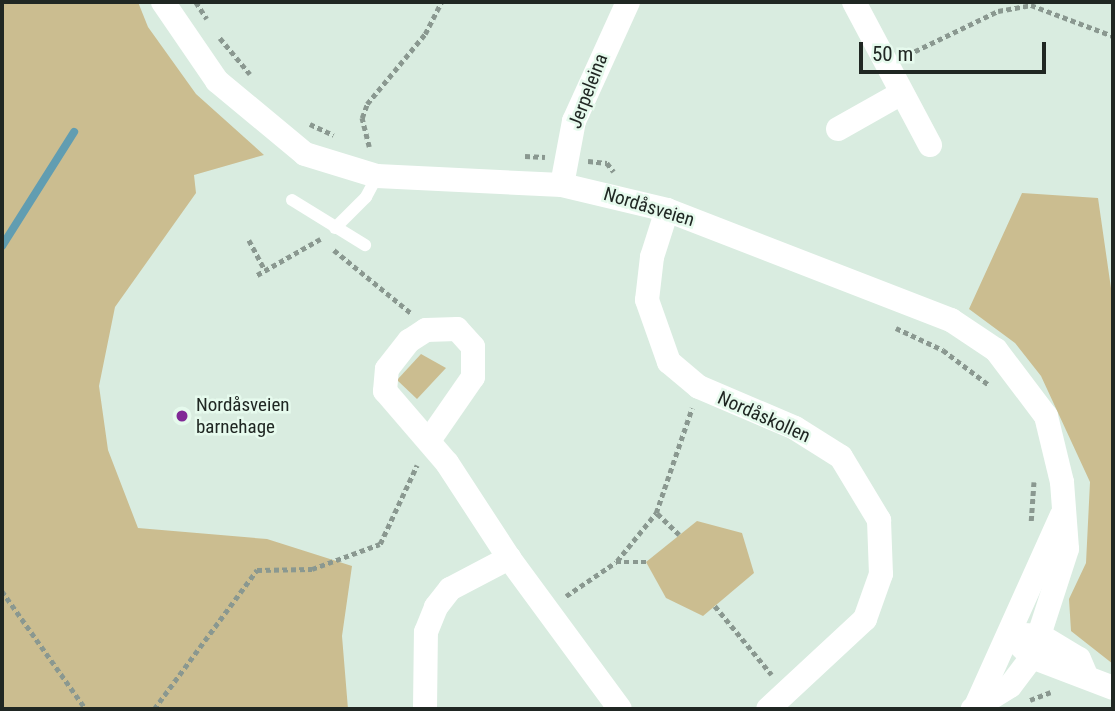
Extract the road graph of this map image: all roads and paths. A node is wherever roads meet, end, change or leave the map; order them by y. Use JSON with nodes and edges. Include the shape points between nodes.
{"nodes":[{"id":1,"x":163,"y":2,"type":"edge"},
{"id":2,"x":196,"y":2,"type":"edge"},
{"id":3,"x":440,"y":2,"type":"edge"},
{"id":4,"x":628,"y":2,"type":"edge"},
{"id":5,"x":854,"y":2,"type":"edge"},
{"id":6,"x":1030,"y":4,"type":"edge"},
{"id":7,"x":1113,"y":36,"type":"edge"},
{"id":8,"x":888,"y":65,"type":"junction"},
{"id":9,"x":259,"y":85,"type":"dead end"},
{"id":10,"x":902,"y":93,"type":"junction"},
{"id":11,"x":301,"y":118,"type":"dead end"},
{"id":12,"x":838,"y":129,"type":"dead end"},
{"id":13,"x":347,"y":140,"type":"dead end"},
{"id":14,"x":358,"y":144,"type":"dead end"},
{"id":15,"x":930,"y":145,"type":"dead end"},
{"id":16,"x":369,"y":148,"type":"junction"},
{"id":17,"x":380,"y":149,"type":"dead end"},
{"id":18,"x":509,"y":156,"type":"dead end"},
{"id":19,"x":566,"y":158,"type":"junction"},
{"id":20,"x":377,"y":176,"type":"junction"},
{"id":21,"x":562,"y":185,"type":"junction"},
{"id":22,"x":611,"y":195,"type":"junction"},
{"id":23,"x":292,"y":200,"type":"dead end"},
{"id":24,"x":667,"y":210,"type":"junction"},
{"id":25,"x":335,"y":228,"type":"junction"},
{"id":26,"x":249,"y":240,"type":"dead end"},
{"id":27,"x":318,"y":240,"type":"junction"},
{"id":28,"x":365,"y":245,"type":"dead end"},
{"id":29,"x":265,"y":270,"type":"junction"},
{"id":30,"x":257,"y":275,"type":"dead end"},
{"id":31,"x":887,"y":323,"type":"dead end"},
{"id":32,"x":426,"y":330,"type":"junction"},
{"id":33,"x":699,"y":387,"type":"junction"},
{"id":34,"x":994,"y":388,"type":"dead end"},
{"id":35,"x":430,"y":439,"type":"junction"},
{"id":36,"x":1032,"y":469,"type":"dead end"},
{"id":37,"x":656,"y":513,"type":"junction"},
{"id":38,"x":1062,"y":515,"type":"junction"},
{"id":39,"x":1030,"y":531,"type":"dead end"},
{"id":40,"x":679,"y":535,"type":"dead end"},
{"id":41,"x":509,"y":558,"type":"junction"},
{"id":42,"x":616,"y":562,"type":"junction"},
{"id":43,"x":646,"y":562,"type":"dead end"},
{"id":44,"x":2,"y":591,"type":"edge"},
{"id":45,"x":715,"y":606,"type":"dead end"},
{"id":46,"x":545,"y":611,"type":"junction"},
{"id":47,"x":1010,"y":634,"type":"junction"},
{"id":48,"x":1036,"y":647,"type":"junction"},
{"id":49,"x":1113,"y":688,"type":"edge"},
{"id":50,"x":1063,"y":691,"type":"dead end"},
{"id":51,"x":787,"y":693,"type":"junction"},
{"id":52,"x":1023,"y":704,"type":"dead end"},
{"id":53,"x":974,"y":708,"type":"edge"},
{"id":54,"x":86,"y":709,"type":"edge"},
{"id":55,"x":154,"y":709,"type":"edge"},
{"id":56,"x":425,"y":709,"type":"edge"},
{"id":57,"x":620,"y":709,"type":"edge"},
{"id":58,"x":768,"y":709,"type":"edge"}],
"edges":[{"from":1,"to":20,"type":"street","name":"Nordåsveien","via":[[244,110],[305,154]]},
{"from":2,"to":9,"type":"path"},
{"from":3,"to":16,"type":"path","via":[[425,34],[367,104],[362,118]]},
{"from":4,"to":19,"type":"street","name":"Jerpeleina","via":[[593,72]]},
{"from":5,"to":8,"type":"street"},
{"from":6,"to":7,"type":"path"},
{"from":6,"to":8,"type":"path","via":[[998,11]]},
{"from":8,"to":10,"type":"street"},
{"from":10,"to":12,"type":"street"},
{"from":10,"to":15,"type":"street"},
{"from":11,"to":13,"type":"path"},
{"from":14,"to":16,"type":"path"},
{"from":16,"to":17,"type":"path"},
{"from":18,"to":19,"type":"path"},
{"from":19,"to":21,"type":"street","name":"Jerpeleina"},
{"from":19,"to":22,"type":"path","via":[[607,163],[616,174]]},
{"from":20,"to":21,"type":"street","name":"Nordåsveien"},
{"from":20,"to":25,"type":"lane","via":[[366,197]]},
{"from":21,"to":22,"type":"street","name":"Nordåsveien"},
{"from":22,"to":24,"type":"street","name":"Nordåsveien"},
{"from":23,"to":25,"type":"lane"},
{"from":24,"to":33,"type":"street","name":"Nordåskollen","via":[[648,278],[652,325],[669,362]]},
{"from":24,"to":38,"type":"street","name":"Nordåsveien","via":[[879,289],[976,334],[1017,370],[1046,416],[1056,450]]},
{"from":25,"to":27,"type":"path"},
{"from":25,"to":28,"type":"lane"},
{"from":26,"to":29,"type":"path"},
{"from":27,"to":29,"type":"path"},
{"from":27,"to":32,"type":"path"},
{"from":29,"to":30,"type":"path"},
{"from":31,"to":34,"type":"path","via":[[943,350]]},
{"from":32,"to":35,"type":"street","via":[[397,352],[385,391]]},
{"from":32,"to":35,"type":"street","via":[[457,330],[476,360],[473,377]]},
{"from":33,"to":37,"type":"path"},
{"from":33,"to":51,"type":"street","name":"Nordåskollen","via":[[795,428],[841,457],[878,520],[881,574],[865,619]]},
{"from":35,"to":41,"type":"street"},
{"from":35,"to":55,"type":"path","via":[[380,544],[312,569],[257,570]]},
{"from":36,"to":39,"type":"path"},
{"from":37,"to":40,"type":"path"},
{"from":37,"to":42,"type":"path"},
{"from":38,"to":47,"type":"street","name":"Nordåsveien"},
{"from":38,"to":48,"type":"street","name":"Nordåsveien","via":[[1067,549]]},
{"from":41,"to":46,"type":"street"},
{"from":41,"to":56,"type":"street","via":[[450,589],[436,607],[426,632]]},
{"from":42,"to":43,"type":"path"},
{"from":42,"to":46,"type":"path"},
{"from":44,"to":54,"type":"path"},
{"from":45,"to":51,"type":"path"},
{"from":46,"to":57,"type":"street"},
{"from":47,"to":48,"type":"street"},
{"from":47,"to":53,"type":"street","name":"Nordåsveien"},
{"from":48,"to":49,"type":"street","via":[[1079,659],[1085,673]]},
{"from":48,"to":53,"type":"street","via":[[1010,686]]},
{"from":50,"to":52,"type":"path"},
{"from":51,"to":58,"type":"street","name":"Nordåskollen"}]}
